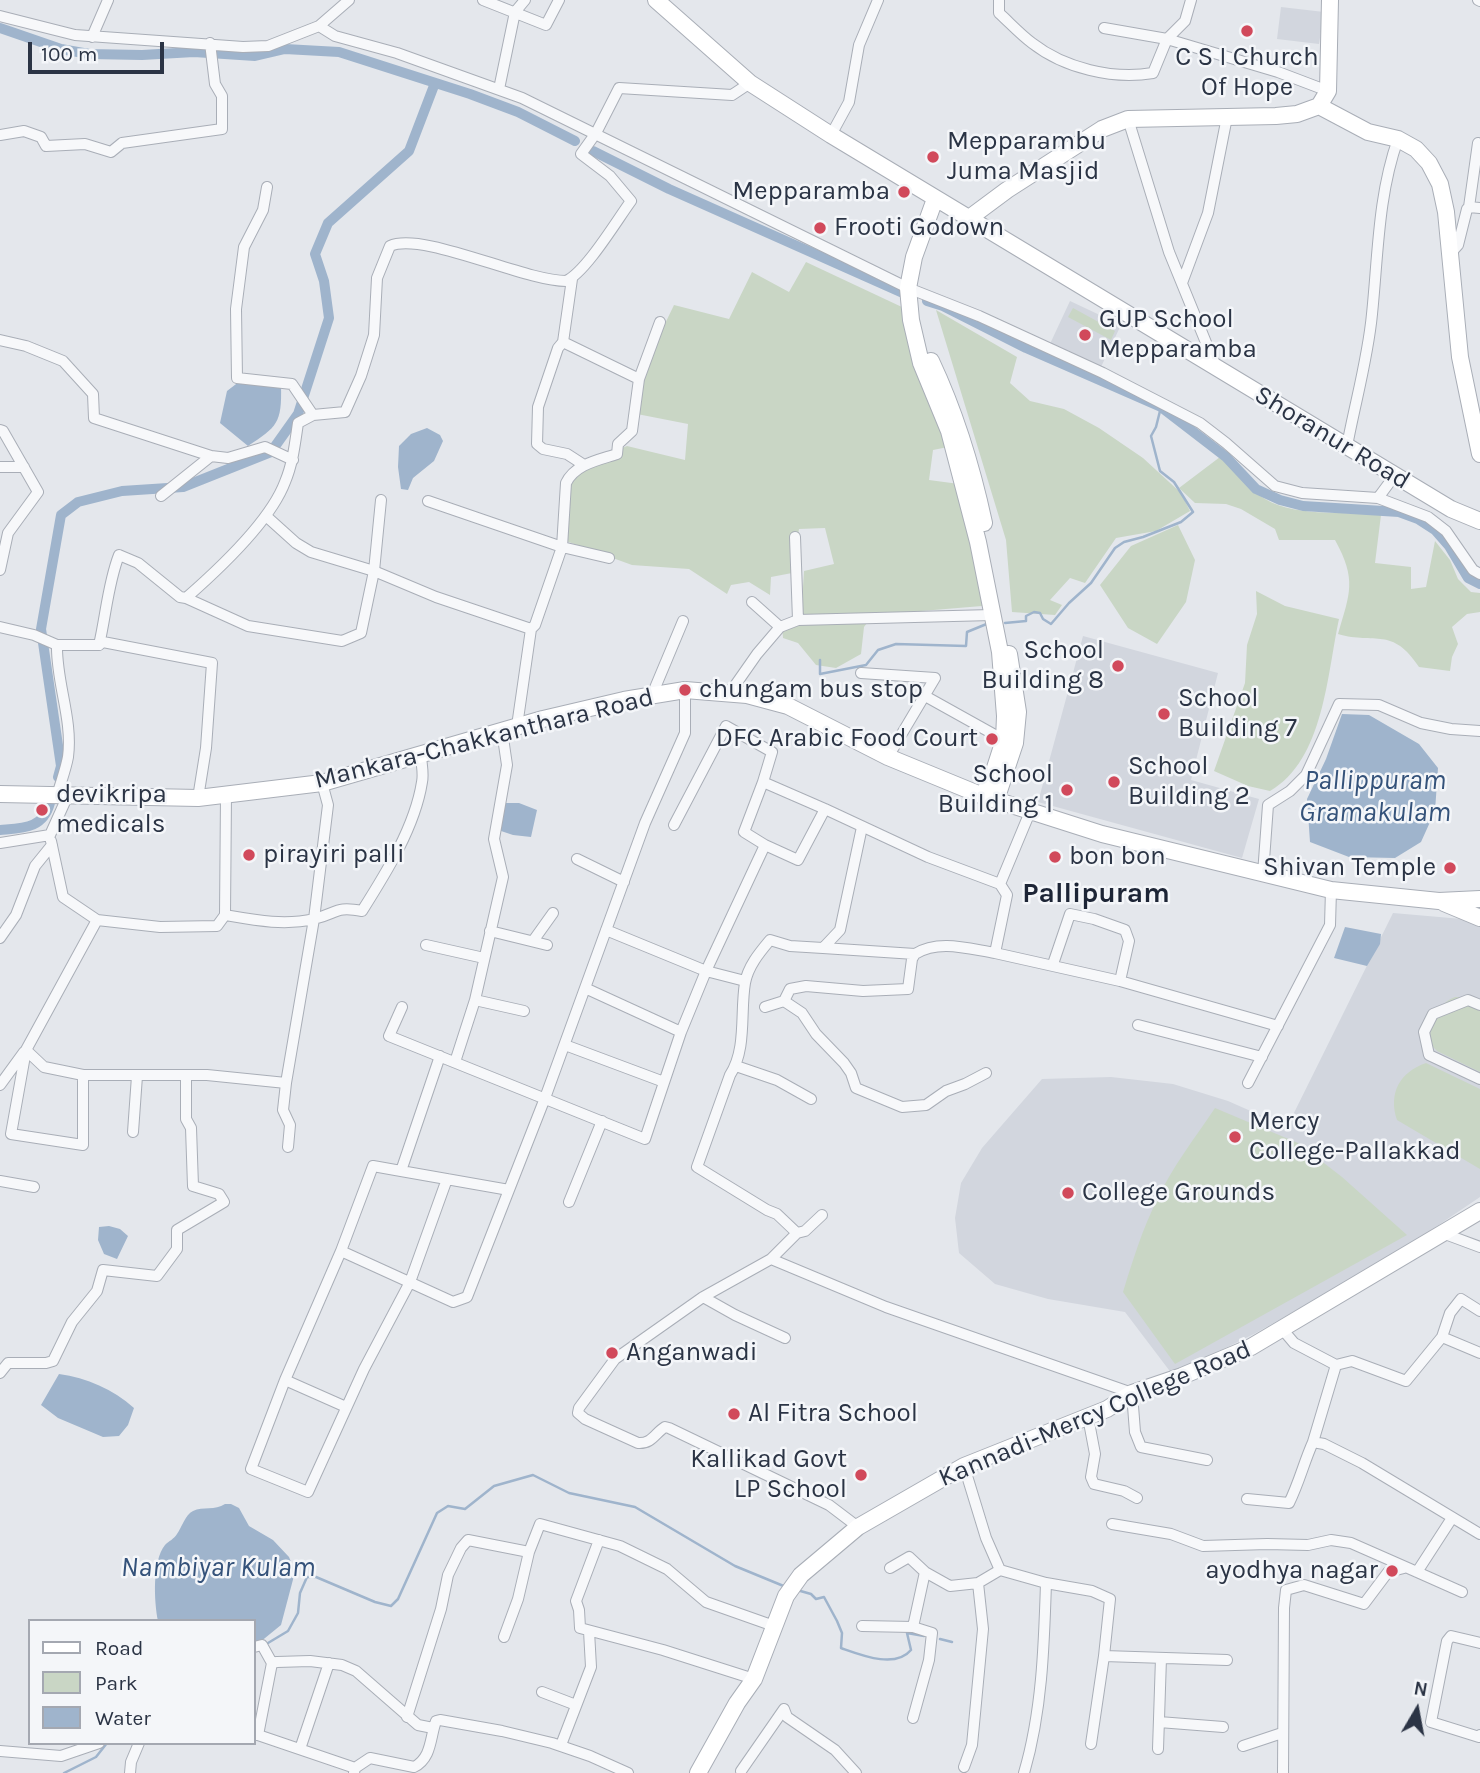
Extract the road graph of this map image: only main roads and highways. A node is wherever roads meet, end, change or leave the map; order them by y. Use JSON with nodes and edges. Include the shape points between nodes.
{"nodes":[{"id":1,"x":656,"y":0,"type":"edge"},
{"id":2,"x":1331,"y":0,"type":"edge"},
{"id":3,"x":1320,"y":106,"type":"junction"},
{"id":4,"x":939,"y":202,"type":"junction"},
{"id":5,"x":968,"y":219,"type":"junction"},
{"id":6,"x":912,"y":290,"type":"junction"},
{"id":7,"x":1480,"y":454,"type":"edge"},
{"id":8,"x":1480,"y":521,"type":"edge"},
{"id":9,"x":0,"y":794,"type":"edge"},
{"id":10,"x":989,"y":798,"type":"junction"},
{"id":11,"x":1480,"y":899,"type":"edge"},
{"id":12,"x":1439,"y":901,"type":"junction"},
{"id":13,"x":1480,"y":918,"type":"edge"},
{"id":14,"x":1480,"y":1211,"type":"edge"},
{"id":15,"x":698,"y":1773,"type":"edge"}],
"edges":[{"from":1,"to":4,"type":"main road","name":"Shoranur Road","via":[[750,83]]},
{"from":2,"to":3,"type":"main road","via":[[1328,91]]},
{"from":3,"to":5,"type":"main road","via":[[1297,114],[1128,119],[1102,128]]},
{"from":3,"to":7,"type":"main road","via":[[1368,132],[1416,149],[1440,184],[1460,357]]},
{"from":4,"to":5,"type":"main road","name":"Shoranur Road"},
{"from":4,"to":6,"type":"main road","via":[[918,246]]},
{"from":5,"to":8,"type":"main road","name":"Shoranur Road","via":[[1451,509]]},
{"from":6,"to":10,"type":"main road","via":[[911,320],[920,363],[949,431],[1000,653],[1004,740]]},
{"from":6,"to":10,"type":"main road","via":[[927,353],[970,468],[1011,663],[1018,712],[1015,743]]},
{"from":9,"to":10,"type":"main road","name":"Mankara-Chakkanthara Road","via":[[198,798],[322,783],[510,728],[685,690],[747,695],[788,706],[888,757]]},
{"from":10,"to":12,"type":"main road","name":"Mankara-Chakkanthara Road","via":[[1102,834],[1331,890]]},
{"from":11,"to":12,"type":"main road"},
{"from":12,"to":13,"type":"main road"},
{"from":14,"to":15,"type":"main road","name":"Kannadi-Mercy College Road","via":[[1251,1348],[1132,1393],[1108,1409],[964,1466],[858,1527],[801,1575],[786,1596],[754,1679]]}]}
